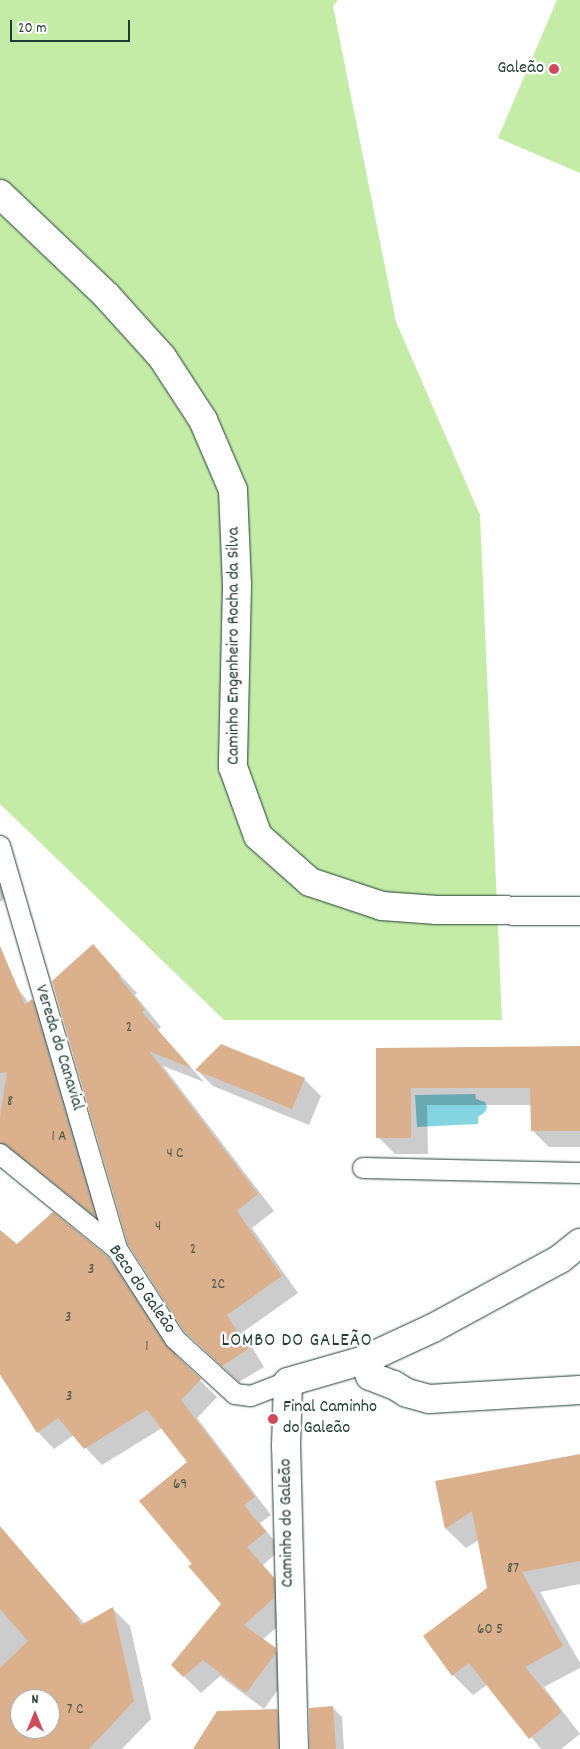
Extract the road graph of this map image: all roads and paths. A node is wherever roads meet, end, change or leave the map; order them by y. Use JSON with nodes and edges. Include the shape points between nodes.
{"nodes":[{"id":1,"x":0,"y":194,"type":"edge"},
{"id":2,"x":0,"y":846,"type":"edge"},
{"id":3,"x":580,"y":911,"type":"edge"},
{"id":4,"x":0,"y":1154,"type":"edge"},
{"id":5,"x":363,"y":1168,"type":"dead end"},
{"id":6,"x":580,"y":1172,"type":"edge"},
{"id":7,"x":580,"y":1243,"type":"edge"},
{"id":8,"x":117,"y":1248,"type":"junction"},
{"id":9,"x":364,"y":1360,"type":"junction"},
{"id":10,"x":288,"y":1382,"type":"junction"},
{"id":11,"x":580,"y":1390,"type":"edge"},
{"id":12,"x":294,"y":1749,"type":"edge"}],
"edges":[{"from":1,"to":3,"type":"street","name":"Caminho Engenheiro Rocha da Silva","via":[[106,295],[162,358],[203,420],[233,490],[237,585],[233,767],[258,836],[310,882],[382,906],[437,910]]},
{"from":2,"to":8,"type":"lane","name":"Vereda do Canavial"},
{"from":4,"to":8,"type":"lane","name":"Beco do Galeão"},
{"from":5,"to":6,"type":"lane"},
{"from":7,"to":9,"type":"street","via":[[560,1259],[433,1328]]},
{"from":8,"to":10,"type":"lane","name":"Beco do Galeão","via":[[174,1339],[235,1394],[251,1396]]},
{"from":9,"to":10,"type":"street"},
{"from":9,"to":11,"type":"street","via":[[370,1376],[429,1399]]},
{"from":10,"to":12,"type":"street","name":"Caminho do Galeão","via":[[286,1446]]}]}
